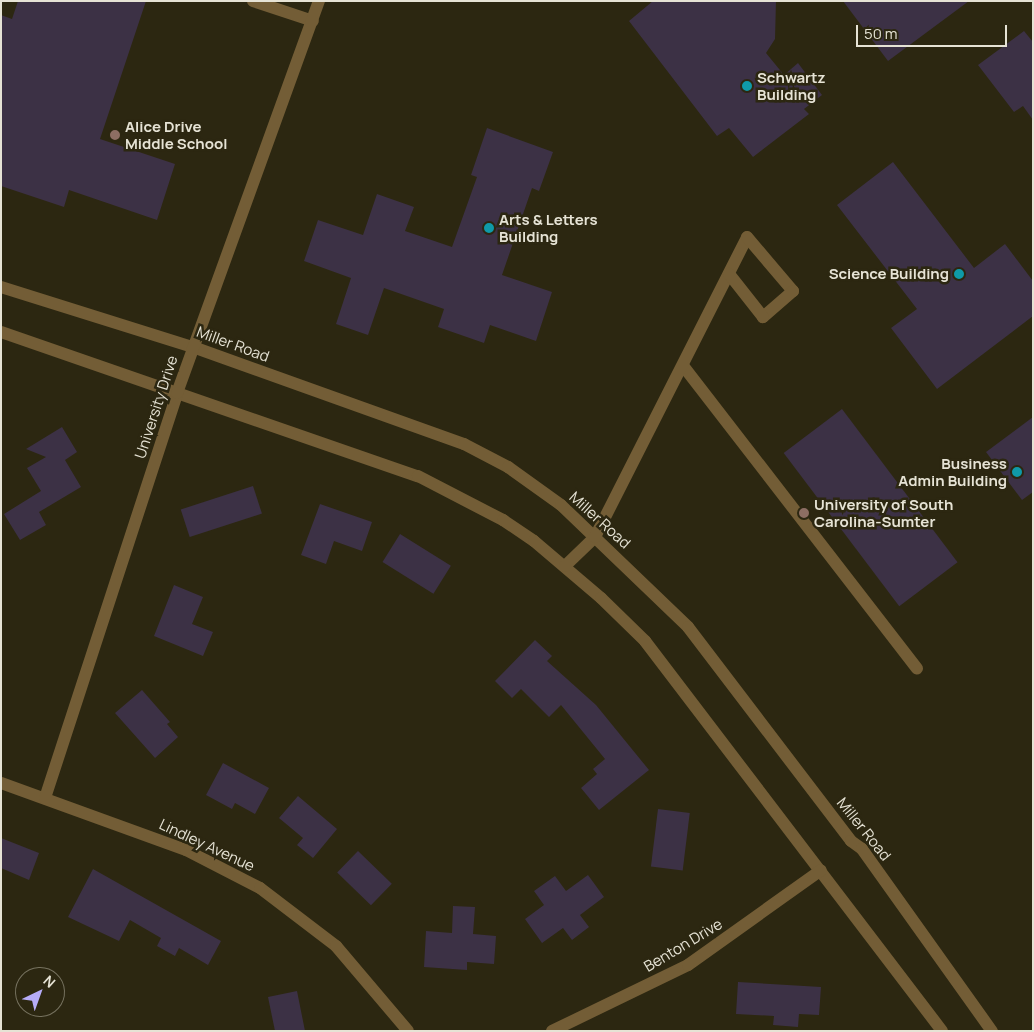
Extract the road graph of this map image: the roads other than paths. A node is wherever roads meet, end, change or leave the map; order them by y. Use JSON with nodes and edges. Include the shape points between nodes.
{"nodes":[{"id":1,"x":253,"y":1,"type":"edge"},
{"id":2,"x":320,"y":1,"type":"edge"},
{"id":3,"x":313,"y":21,"type":"junction"},
{"id":4,"x":729,"y":274,"type":"junction"},
{"id":5,"x":1,"y":287,"type":"edge"},
{"id":6,"x":1,"y":332,"type":"edge"},
{"id":7,"x":193,"y":347,"type":"junction"},
{"id":8,"x":684,"y":367,"type":"junction"},
{"id":9,"x":177,"y":393,"type":"junction"},
{"id":10,"x":595,"y":537,"type":"junction"},
{"id":11,"x":565,"y":566,"type":"junction"},
{"id":12,"x":917,"y":669,"type":"dead end"},
{"id":13,"x":1,"y":783,"type":"edge"},
{"id":14,"x":45,"y":798,"type":"junction"},
{"id":15,"x":821,"y":870,"type":"junction"},
{"id":16,"x":408,"y":1031,"type":"edge"},
{"id":17,"x":552,"y":1031,"type":"edge"},
{"id":18,"x":942,"y":1031,"type":"edge"},
{"id":19,"x":992,"y":1031,"type":"edge"}],
"edges":[{"from":1,"to":3,"type":"street"},
{"from":2,"to":3,"type":"street","name":"University Drive"},
{"from":3,"to":7,"type":"street","name":"University Drive"},
{"from":4,"to":4,"type":"street","via":[[747,237],[793,291],[763,316]]},
{"from":4,"to":8,"type":"street"},
{"from":5,"to":7,"type":"street","name":"Miller Road"},
{"from":6,"to":9,"type":"street"},
{"from":7,"to":9,"type":"street","name":"University Drive"},
{"from":7,"to":10,"type":"street","name":"Miller Road","via":[[464,444],[508,467],[561,505]]},
{"from":8,"to":10,"type":"street"},
{"from":8,"to":12,"type":"street"},
{"from":9,"to":11,"type":"street","via":[[418,476],[503,520]]},
{"from":9,"to":14,"type":"street","name":"University Drive"},
{"from":10,"to":11,"type":"street"},
{"from":10,"to":19,"type":"street","name":"Miller Road","via":[[688,627],[851,841],[862,849]]},
{"from":11,"to":15,"type":"street","via":[[645,641]]},
{"from":13,"to":14,"type":"street","name":"Lindley Avenue"},
{"from":14,"to":16,"type":"street","name":"Lindley Avenue","via":[[186,850],[260,888],[336,946]]},
{"from":15,"to":17,"type":"street","name":"Benton Drive","via":[[688,965]]},
{"from":15,"to":18,"type":"street"}]}
